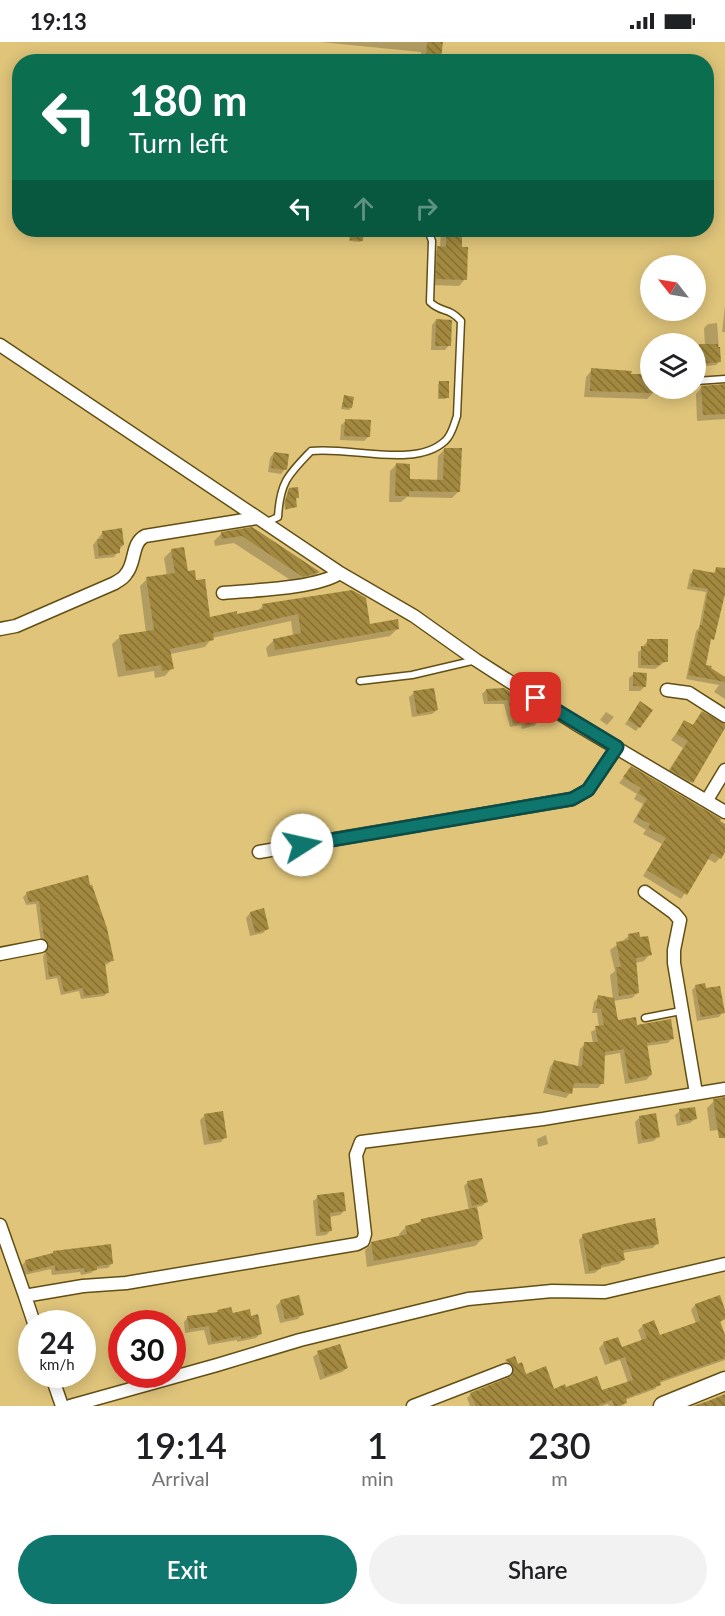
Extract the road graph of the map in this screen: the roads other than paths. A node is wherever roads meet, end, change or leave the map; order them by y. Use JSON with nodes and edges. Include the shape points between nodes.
{"nodes":[{"id":1,"x":430,"y":237,"type":"edge"},
{"id":2,"x":0,"y":345,"type":"edge"},
{"id":3,"x":725,"y":379,"type":"edge"},
{"id":4,"x":706,"y":380,"type":"edge"},
{"id":5,"x":261,"y":520,"type":"junction"},
{"id":6,"x":340,"y":573,"type":"junction"},
{"id":7,"x":224,"y":593,"type":"dead end"},
{"id":8,"x":0,"y":629,"type":"edge"},
{"id":9,"x":476,"y":660,"type":"junction"},
{"id":10,"x":360,"y":681,"type":"dead end"},
{"id":11,"x":667,"y":690,"type":"dead end"},
{"id":12,"x":725,"y":716,"type":"edge"},
{"id":13,"x":617,"y":747,"type":"junction"},
{"id":14,"x":725,"y":770,"type":"edge"},
{"id":15,"x":707,"y":800,"type":"junction"},
{"id":16,"x":725,"y":812,"type":"edge"},
{"id":17,"x":259,"y":852,"type":"dead end"},
{"id":18,"x":645,"y":892,"type":"dead end"},
{"id":19,"x":41,"y":946,"type":"dead end"},
{"id":20,"x":0,"y":954,"type":"edge"},
{"id":21,"x":681,"y":1011,"type":"junction"},
{"id":22,"x":645,"y":1018,"type":"dead end"},
{"id":23,"x":725,"y":1089,"type":"edge"},
{"id":24,"x":696,"y":1093,"type":"junction"},
{"id":25,"x":0,"y":1225,"type":"edge"},
{"id":26,"x":725,"y":1264,"type":"edge"},
{"id":27,"x":25,"y":1296,"type":"junction"},
{"id":28,"x":30,"y":1310,"type":"edge"},
{"id":29,"x":506,"y":1370,"type":"dead end"},
{"id":30,"x":725,"y":1380,"type":"edge"},
{"id":31,"x":56,"y":1388,"type":"edge"},
{"id":32,"x":62,"y":1406,"type":"edge"},
{"id":33,"x":70,"y":1406,"type":"edge"},
{"id":34,"x":413,"y":1406,"type":"edge"},
{"id":35,"x":663,"y":1406,"type":"edge"}],
"edges":[{"from":1,"to":5,"type":"lane","via":[[430,302],[435,308],[454,313],[461,321],[457,416],[452,430],[445,441],[412,456],[311,451],[284,481],[278,517]]},
{"from":2,"to":5,"type":"street"},
{"from":3,"to":4,"type":"lane"},
{"from":5,"to":6,"type":"street"},
{"from":5,"to":8,"type":"street","via":[[145,536],[136,544],[126,574],[115,583],[16,626]]},
{"from":6,"to":7,"type":"street","via":[[308,584]]},
{"from":6,"to":9,"type":"street","via":[[414,616]]},
{"from":9,"to":10,"type":"lane","via":[[412,675]]},
{"from":9,"to":13,"type":"street"},
{"from":11,"to":12,"type":"street","via":[[689,693]]},
{"from":13,"to":15,"type":"street"},
{"from":13,"to":17,"type":"street","via":[[588,790],[572,799]]},
{"from":14,"to":15,"type":"street"},
{"from":15,"to":16,"type":"street"},
{"from":18,"to":21,"type":"street","via":[[680,920],[674,963]]},
{"from":19,"to":20,"type":"street"},
{"from":21,"to":22,"type":"lane"},
{"from":21,"to":24,"type":"street"},
{"from":23,"to":24,"type":"street"},
{"from":24,"to":27,"type":"street","via":[[543,1119],[361,1142],[356,1155],[365,1234],[357,1244]]},
{"from":25,"to":27,"type":"street"},
{"from":26,"to":33,"type":"street","via":[[605,1292],[552,1291],[468,1299],[300,1340]]},
{"from":27,"to":28,"type":"street"},
{"from":29,"to":34,"type":"street"},
{"from":30,"to":35,"type":"main road"},
{"from":31,"to":32,"type":"street"}]}
